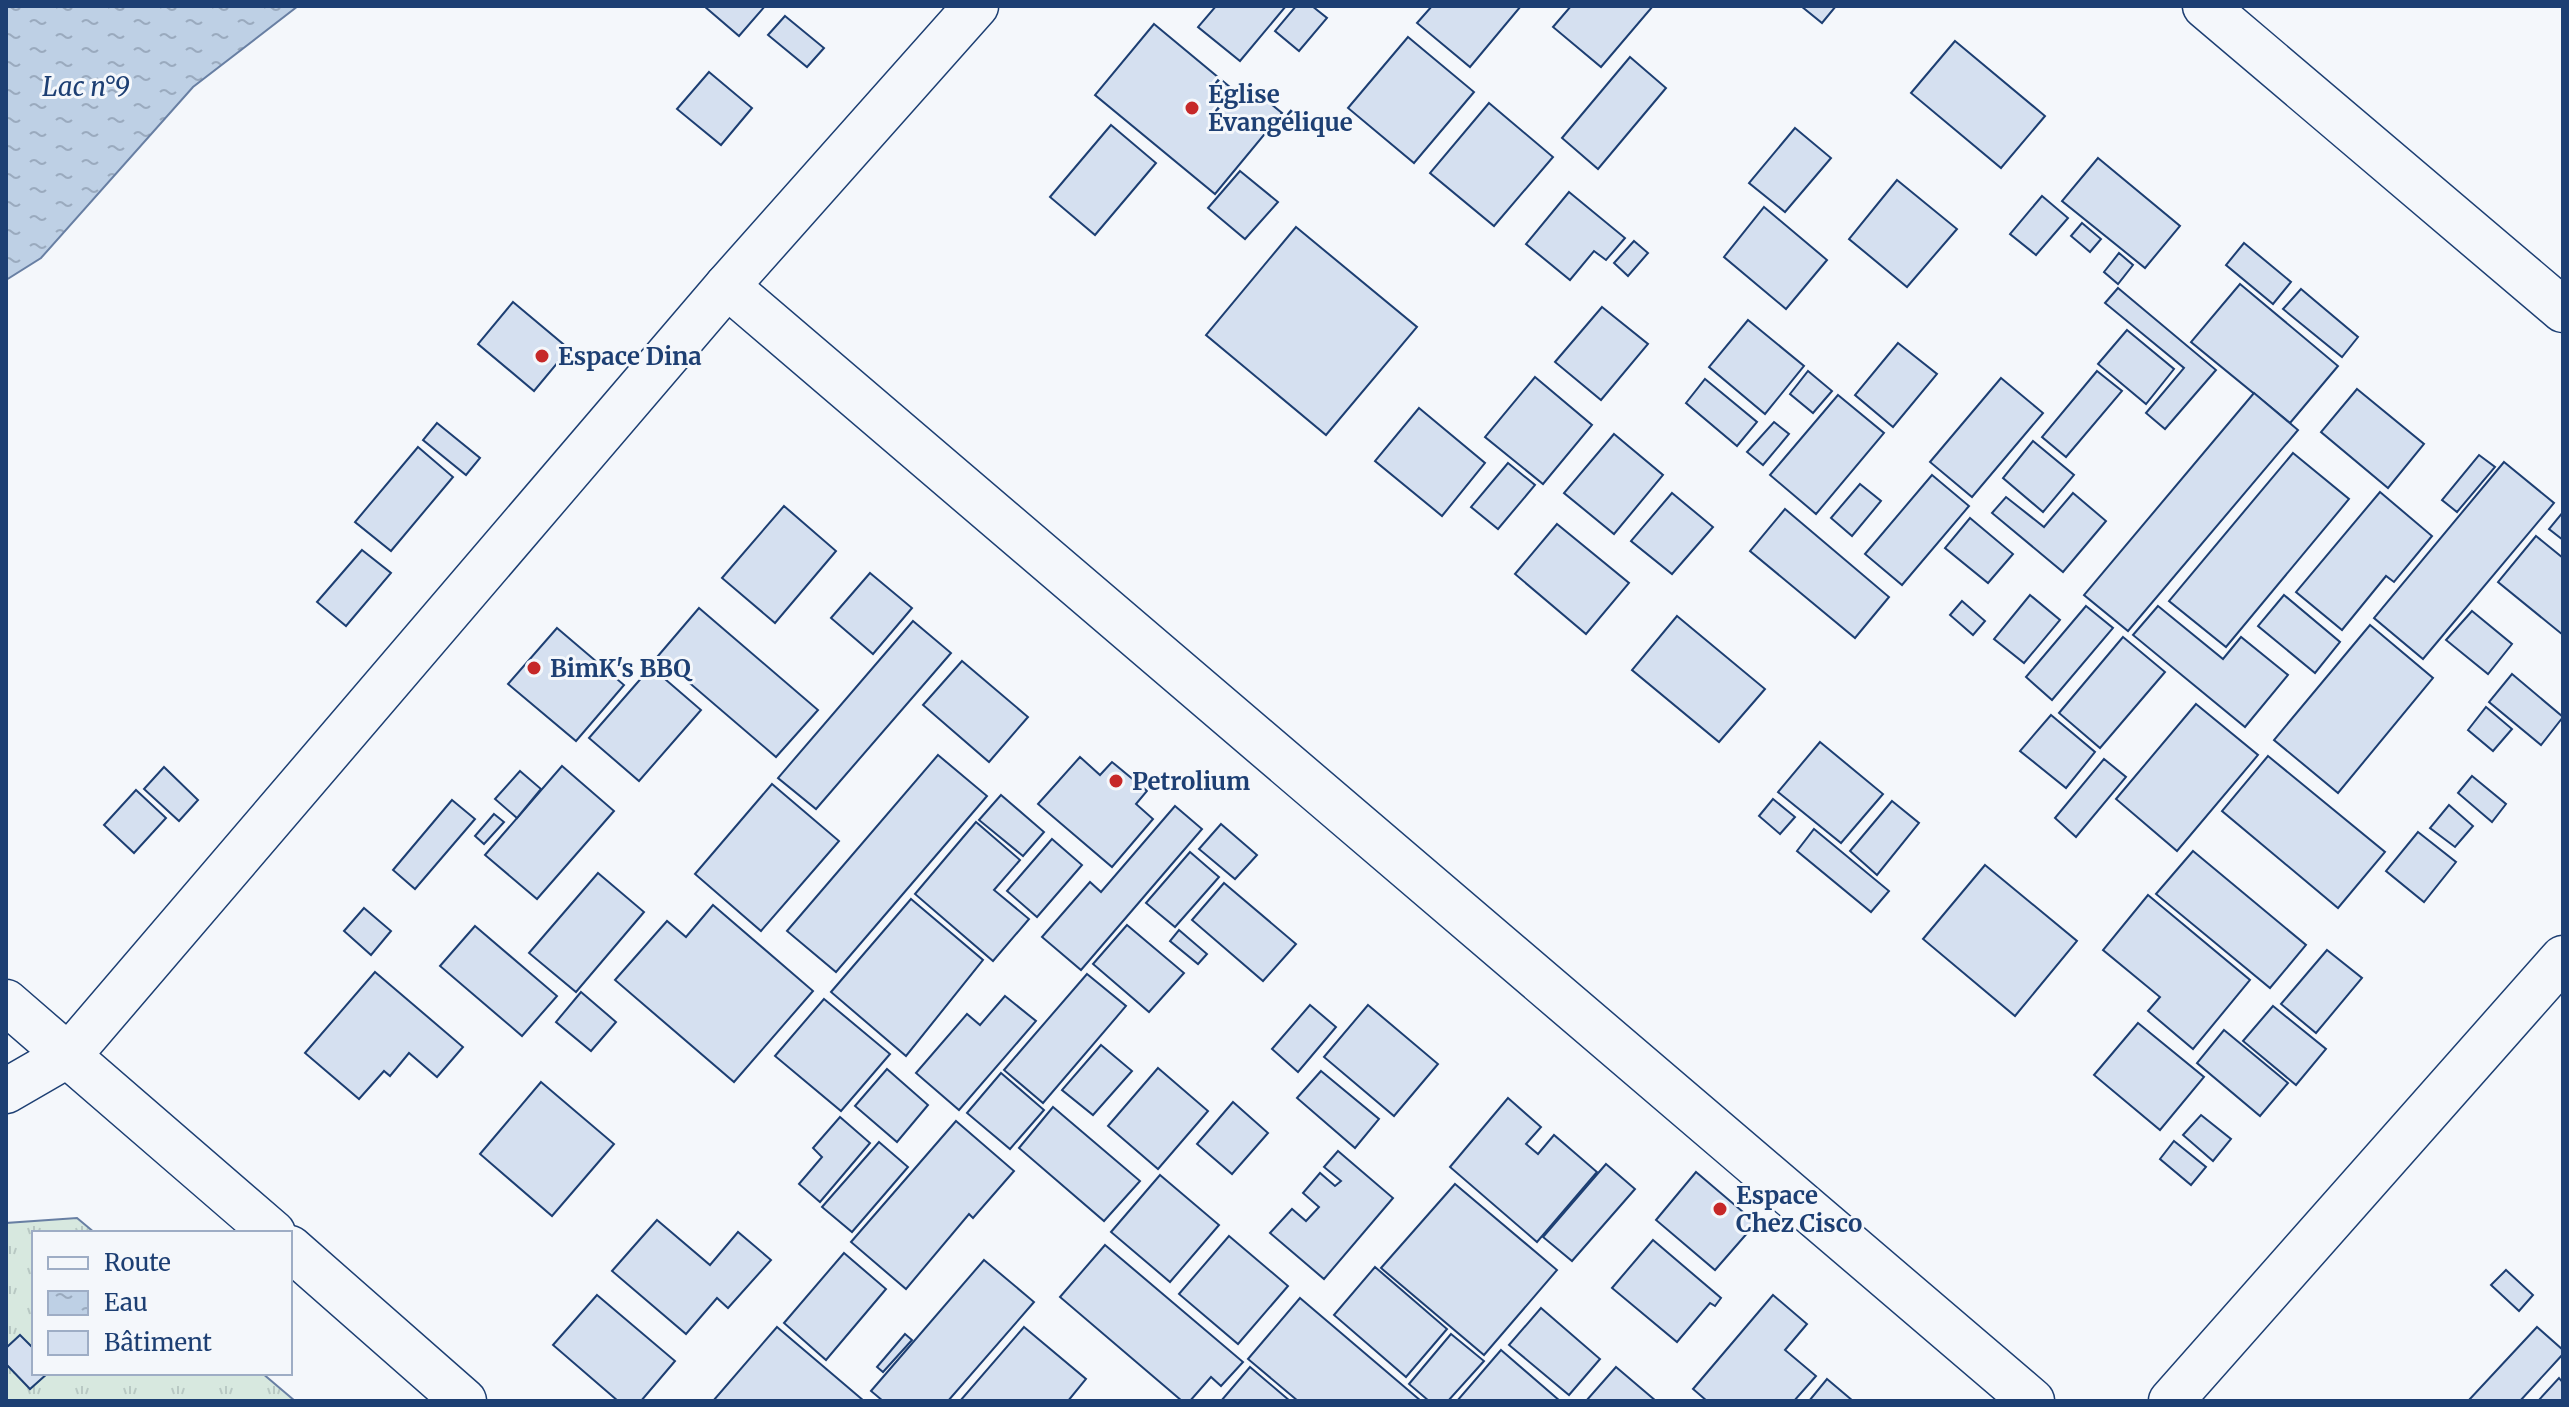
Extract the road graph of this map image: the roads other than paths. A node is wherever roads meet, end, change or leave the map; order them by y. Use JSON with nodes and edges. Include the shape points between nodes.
{"nodes":[{"id":1,"x":976,"y":6,"type":"edge"},
{"id":2,"x":2205,"y":6,"type":"edge"},
{"id":3,"x":727,"y":286,"type":"junction"},
{"id":4,"x":2563,"y":310,"type":"edge"},
{"id":5,"x":2563,"y":958,"type":"edge"},
{"id":6,"x":6,"y":1002,"type":"edge"},
{"id":7,"x":70,"y":1054,"type":"junction"},
{"id":8,"x":6,"y":1091,"type":"edge"},
{"id":9,"x":271,"y":1231,"type":"edge"},
{"id":10,"x":292,"y":1250,"type":"edge"},
{"id":11,"x":464,"y":1401,"type":"edge"},
{"id":12,"x":2032,"y":1401,"type":"edge"},
{"id":13,"x":2171,"y":1401,"type":"edge"}],
"edges":[{"from":1,"to":3,"type":"street"},
{"from":2,"to":4,"type":"street"},
{"from":3,"to":7,"type":"street"},
{"from":3,"to":12,"type":"street"},
{"from":5,"to":13,"type":"street"},
{"from":6,"to":7,"type":"street"},
{"from":7,"to":8,"type":"street"},
{"from":7,"to":9,"type":"street"},
{"from":10,"to":11,"type":"street"}]}
